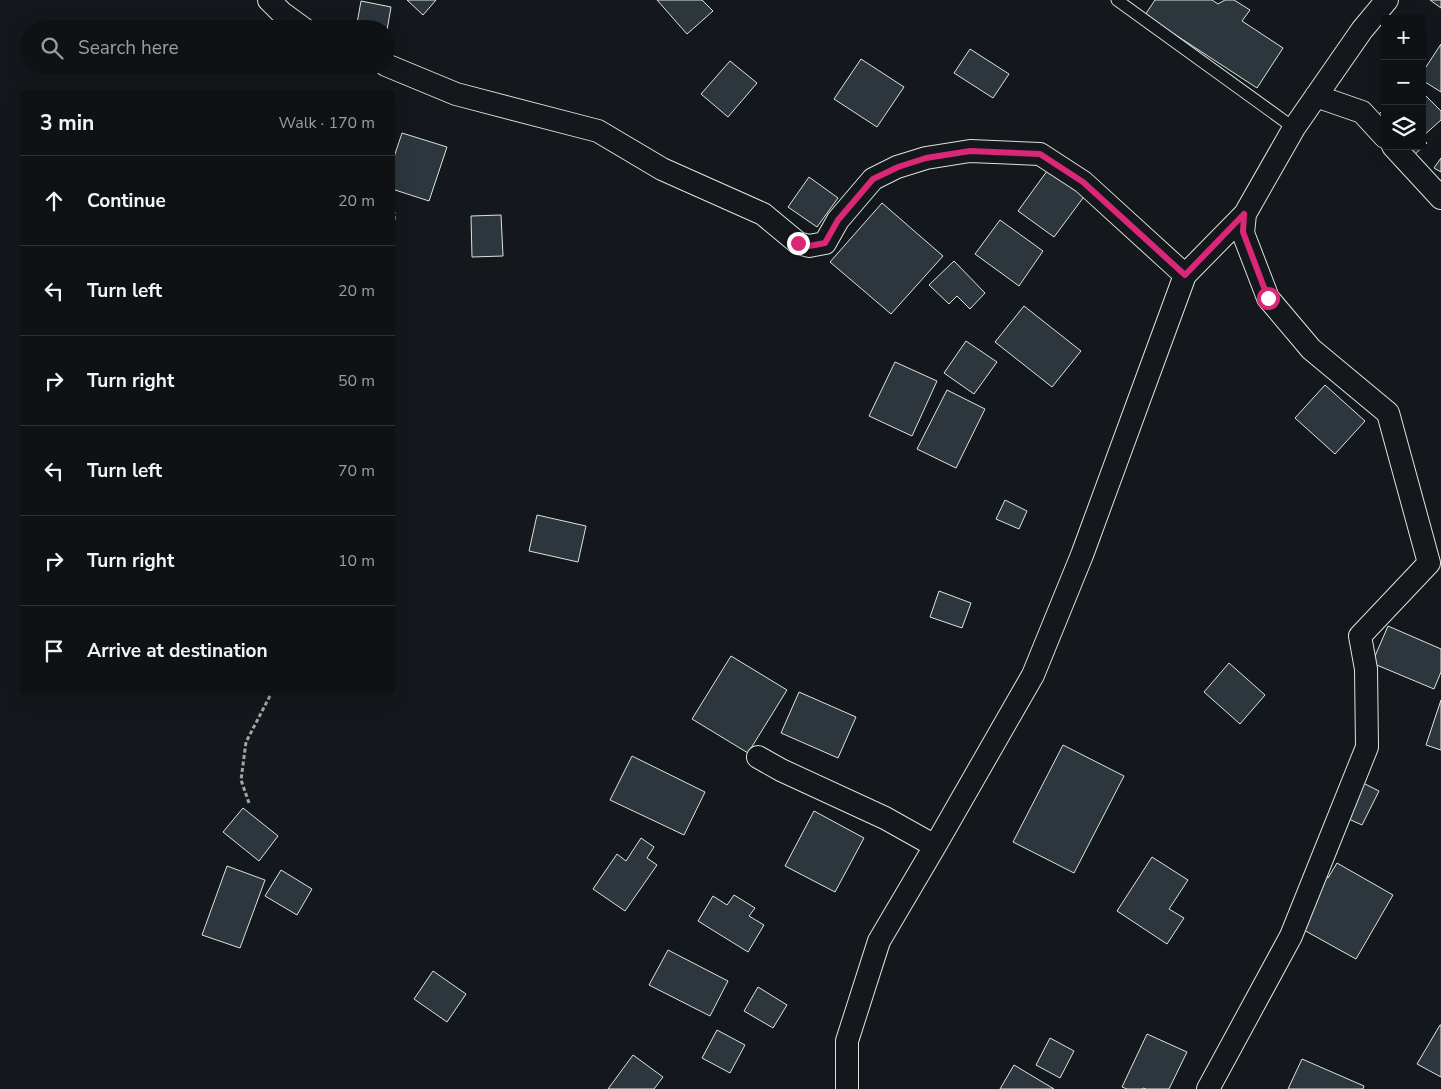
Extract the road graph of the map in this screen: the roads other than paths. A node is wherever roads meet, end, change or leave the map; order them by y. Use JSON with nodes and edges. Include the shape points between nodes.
{"nodes":[{"id":1,"x":269,"y":0,"type":"edge"},
{"id":2,"x":1117,"y":0,"type":"edge"},
{"id":3,"x":1387,"y":0,"type":"edge"},
{"id":4,"x":292,"y":20,"type":"edge"},
{"id":5,"x":395,"y":69,"type":"edge"},
{"id":6,"x":1316,"y":96,"type":"junction"},
{"id":7,"x":1294,"y":128,"type":"junction"},
{"id":8,"x":1381,"y":133,"type":"edge"},
{"id":9,"x":1397,"y":150,"type":"edge"},
{"id":10,"x":1441,"y":198,"type":"edge"},
{"id":11,"x":1244,"y":214,"type":"junction"},
{"id":12,"x":1185,"y":275,"type":"junction"},
{"id":13,"x":758,"y":757,"type":"dead end"},
{"id":14,"x":935,"y":846,"type":"junction"},
{"id":15,"x":847,"y":1089,"type":"edge"},
{"id":16,"x":1208,"y":1089,"type":"edge"}],
"edges":[{"from":1,"to":4,"type":"street"},
{"from":2,"to":7,"type":"lane"},
{"from":3,"to":6,"type":"street"},
{"from":5,"to":12,"type":"street","via":[[456,94],[598,131],[662,169],[763,214],[798,243],[809,246],[825,243],[838,220],[873,179],[898,167],[926,158],[970,151],[1040,154],[1083,182]]},
{"from":6,"to":7,"type":"street"},
{"from":6,"to":8,"type":"street","via":[[1362,112]]},
{"from":7,"to":11,"type":"street"},
{"from":9,"to":10,"type":"street"},
{"from":11,"to":12,"type":"street"},
{"from":11,"to":16,"type":"street","via":[[1243,232],[1268,298],[1311,349],[1388,414],[1429,563],[1360,636],[1366,669],[1367,747],[1291,936]]},
{"from":12,"to":14,"type":"street","via":[[1085,546],[1033,675]]},
{"from":13,"to":14,"type":"street","via":[[885,818]]},
{"from":14,"to":15,"type":"street","via":[[879,941],[847,1041]]}]}
